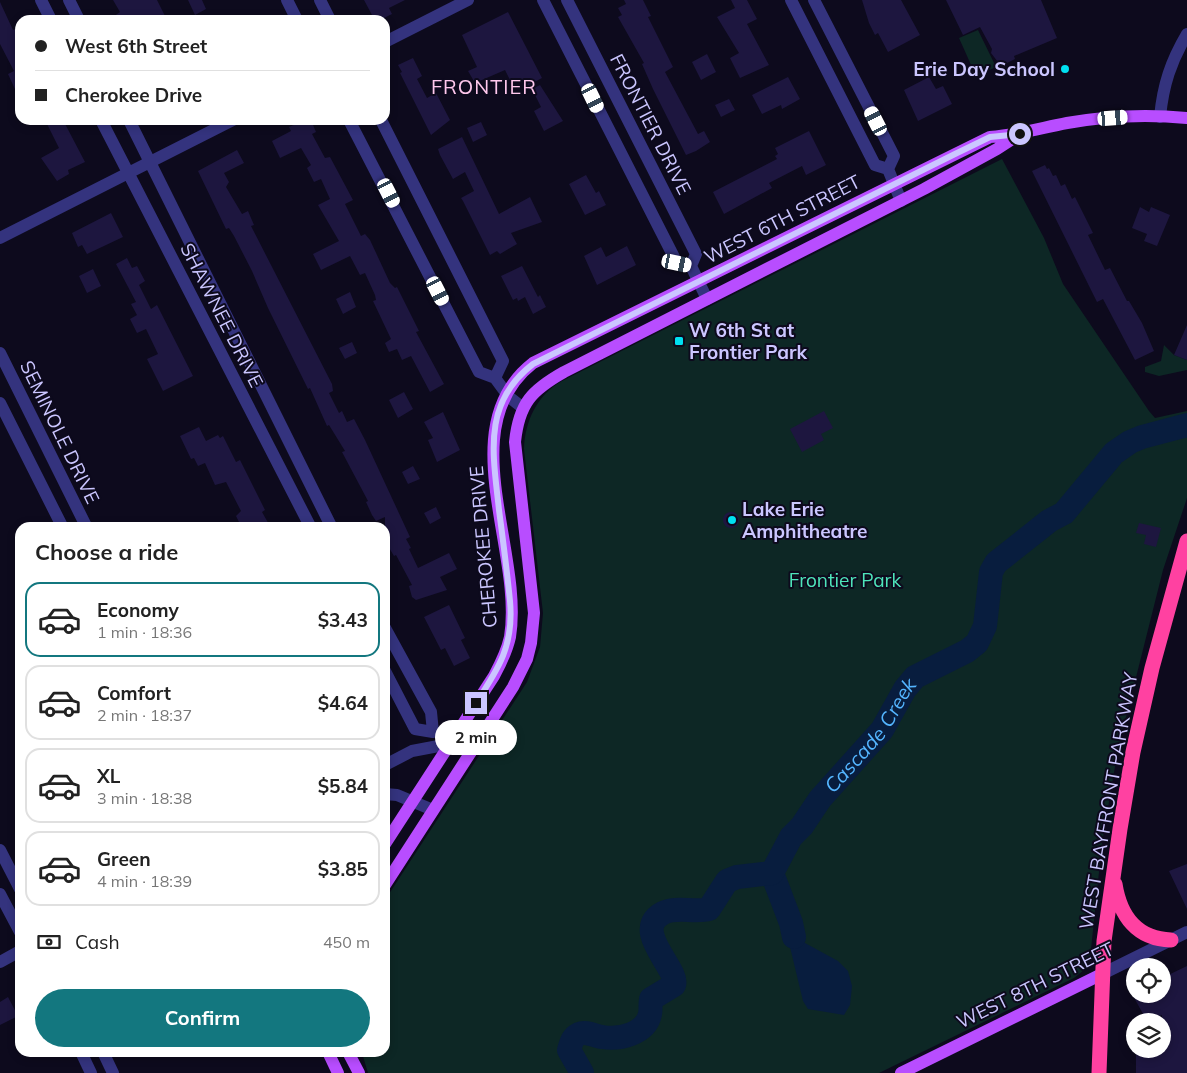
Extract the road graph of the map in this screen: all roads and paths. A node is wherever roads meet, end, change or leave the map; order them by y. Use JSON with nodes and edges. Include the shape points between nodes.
{"nodes":[{"id":1,"x":42,"y":0,"type":"edge"},
{"id":2,"x":69,"y":0,"type":"edge"},
{"id":3,"x":287,"y":0,"type":"edge"},
{"id":4,"x":320,"y":0,"type":"edge"},
{"id":5,"x":468,"y":0,"type":"edge"},
{"id":6,"x":543,"y":0,"type":"edge"},
{"id":7,"x":567,"y":0,"type":"edge"},
{"id":8,"x":791,"y":0,"type":"edge"},
{"id":9,"x":814,"y":0,"type":"edge"},
{"id":10,"x":49,"y":15,"type":"edge"},
{"id":11,"x":76,"y":15,"type":"edge"},
{"id":12,"x":294,"y":15,"type":"edge"},
{"id":13,"x":328,"y":15,"type":"edge"},
{"id":14,"x":1187,"y":34,"type":"edge"},
{"id":15,"x":390,"y":39,"type":"edge"},
{"id":16,"x":1160,"y":117,"type":"junction"},
{"id":17,"x":1187,"y":118,"type":"edge"},
{"id":18,"x":104,"y":125,"type":"edge"},
{"id":19,"x":131,"y":125,"type":"edge"},
{"id":20,"x":223,"y":125,"type":"edge"},
{"id":21,"x":352,"y":125,"type":"edge"},
{"id":22,"x":384,"y":125,"type":"edge"},
{"id":23,"x":1020,"y":134,"type":"junction"},
{"id":24,"x":150,"y":162,"type":"junction"},
{"id":25,"x":888,"y":170,"type":"junction"},
{"id":26,"x":128,"y":174,"type":"junction"},
{"id":27,"x":893,"y":184,"type":"junction"},
{"id":28,"x":901,"y":201,"type":"junction"},
{"id":29,"x":0,"y":238,"type":"edge"},
{"id":30,"x":691,"y":266,"type":"junction"},
{"id":31,"x":699,"y":282,"type":"junction"},
{"id":32,"x":706,"y":299,"type":"junction"},
{"id":33,"x":0,"y":353,"type":"edge"},
{"id":34,"x":495,"y":378,"type":"junction"},
{"id":35,"x":514,"y":380,"type":"joint"},
{"id":36,"x":506,"y":393,"type":"junction"},
{"id":37,"x":0,"y":403,"type":"edge"},
{"id":38,"x":525,"y":404,"type":"junction"},
{"id":39,"x":60,"y":522,"type":"edge"},
{"id":40,"x":83,"y":522,"type":"edge"},
{"id":41,"x":308,"y":522,"type":"edge"},
{"id":42,"x":329,"y":522,"type":"edge"},
{"id":43,"x":1187,"y":541,"type":"edge"},
{"id":44,"x":390,"y":637,"type":"edge"},
{"id":45,"x":390,"y":681,"type":"edge"},
{"id":46,"x":433,"y":732,"type":"junction"},
{"id":47,"x":449,"y":744,"type":"junction"},
{"id":48,"x":471,"y":752,"type":"junction"},
{"id":49,"x":390,"y":762,"type":"edge"},
{"id":50,"x":390,"y":794,"type":"edge"},
{"id":51,"x":412,"y":800,"type":"junction"},
{"id":52,"x":433,"y":810,"type":"junction"},
{"id":53,"x":390,"y":836,"type":"edge"},
{"id":54,"x":0,"y":850,"type":"edge"},
{"id":55,"x":1113,"y":876,"type":"junction"},
{"id":56,"x":390,"y":877,"type":"edge"},
{"id":57,"x":15,"y":879,"type":"edge"},
{"id":58,"x":0,"y":894,"type":"edge"},
{"id":59,"x":15,"y":922,"type":"edge"},
{"id":60,"x":1187,"y":932,"type":"edge"},
{"id":61,"x":1171,"y":940,"type":"junction"},
{"id":62,"x":15,"y":954,"type":"edge"},
{"id":63,"x":0,"y":962,"type":"edge"},
{"id":64,"x":1102,"y":974,"type":"junction"},
{"id":65,"x":83,"y":1057,"type":"edge"},
{"id":66,"x":105,"y":1057,"type":"edge"},
{"id":67,"x":330,"y":1057,"type":"edge"},
{"id":68,"x":351,"y":1057,"type":"edge"},
{"id":69,"x":91,"y":1073,"type":"edge"},
{"id":70,"x":113,"y":1073,"type":"edge"},
{"id":71,"x":338,"y":1073,"type":"edge"},
{"id":72,"x":359,"y":1073,"type":"edge"},
{"id":73,"x":901,"y":1073,"type":"edge"},
{"id":74,"x":1099,"y":1073,"type":"edge"}],
"edges":[{"from":1,"to":10,"type":"street"},
{"from":2,"to":11,"type":"street"},
{"from":3,"to":12,"type":"street"},
{"from":4,"to":13,"type":"street"},
{"from":5,"to":15,"type":"street"},
{"from":6,"to":30,"type":"street","name":"FRONTIER DRIVE","via":[[677,263]]},
{"from":7,"to":30,"type":"street","name":"FRONTIER DRIVE","via":[[696,254]]},
{"from":8,"to":25,"type":"street","via":[[875,165]]},
{"from":9,"to":25,"type":"street","via":[[894,156]]},
{"from":14,"to":16,"type":"street","via":[[1168,72]]},
{"from":16,"to":17,"type":"main road","name":"WEST 6TH STREET"},
{"from":16,"to":23,"type":"main road","name":"WEST 6TH STREET","via":[[1095,119]]},
{"from":18,"to":26,"type":"street","name":"SHAWNEE DRIVE"},
{"from":19,"to":24,"type":"street","name":"SHAWNEE DRIVE"},
{"from":20,"to":24,"type":"street"},
{"from":21,"to":34,"type":"street","via":[[479,372]]},
{"from":22,"to":34,"type":"street","via":[[503,361]]},
{"from":23,"to":27,"type":"main road","name":"WEST 6TH STREET","via":[[990,137]]},
{"from":23,"to":28,"type":"main road","name":"WEST 6TH STREET","via":[[997,150]]},
{"from":24,"to":26,"type":"street"},
{"from":24,"to":42,"type":"street","name":"SHAWNEE DRIVE"},
{"from":25,"to":27,"type":"street"},
{"from":26,"to":29,"type":"street"},
{"from":26,"to":41,"type":"street","name":"SHAWNEE DRIVE"},
{"from":27,"to":28,"type":"street"},
{"from":27,"to":31,"type":"main road","name":"WEST 6TH STREET"},
{"from":28,"to":32,"type":"main road","name":"WEST 6TH STREET"},
{"from":30,"to":31,"type":"street","name":"FRONTIER DRIVE"},
{"from":31,"to":32,"type":"street","name":"FRONTIER DRIVE"},
{"from":31,"to":35,"type":"main road","name":"WEST 6TH STREET","via":[[533,364]]},
{"from":32,"to":38,"type":"main road","name":"WEST 6TH STREET","via":[[545,383]]},
{"from":33,"to":40,"type":"street","name":"SEMINOLE DRIVE"},
{"from":34,"to":36,"type":"street"},
{"from":35,"to":36,"type":"main road","name":"CHEROKEE DRIVE"},
{"from":36,"to":38,"type":"street"},
{"from":36,"to":47,"type":"main road","name":"CHEROKEE DRIVE","via":[[494,426],[493,454],[510,601],[509,639],[494,676]]},
{"from":37,"to":39,"type":"street","name":"SEMINOLE DRIVE"},
{"from":38,"to":48,"type":"main road","via":[[516,430],[515,453],[533,606],[531,643],[517,680]]},
{"from":43,"to":55,"type":"highway","name":"WEST BAYFRONT PARKWAY","via":[[1141,716]]},
{"from":44,"to":46,"type":"street","via":[[430,712]]},
{"from":45,"to":46,"type":"street","via":[[415,729]]},
{"from":46,"to":47,"type":"street"},
{"from":47,"to":48,"type":"street"},
{"from":47,"to":49,"type":"street","via":[[412,751]]},
{"from":47,"to":51,"type":"main road","name":"CHEROKEE DRIVE"},
{"from":48,"to":52,"type":"main road"},
{"from":50,"to":51,"type":"street"},
{"from":51,"to":52,"type":"street"},
{"from":51,"to":53,"type":"main road","name":"CHEROKEE DRIVE"},
{"from":52,"to":56,"type":"main road"},
{"from":54,"to":57,"type":"street"},
{"from":55,"to":61,"type":"highway","via":[[1121,908],[1133,926],[1150,936]]},
{"from":55,"to":64,"type":"highway","name":"WEST BAYFRONT PARKWAY"},
{"from":58,"to":59,"type":"street"},
{"from":60,"to":61,"type":"street","name":"WEST 8TH STREET"},
{"from":61,"to":64,"type":"street","name":"WEST 8TH STREET"},
{"from":62,"to":63,"type":"street"},
{"from":64,"to":73,"type":"main road","name":"WEST 8TH STREET"},
{"from":64,"to":74,"type":"highway","name":"WEST BAYFRONT PARKWAY"},
{"from":65,"to":69,"type":"street"},
{"from":66,"to":70,"type":"street"},
{"from":67,"to":71,"type":"main road"},
{"from":68,"to":72,"type":"main road"}]}
